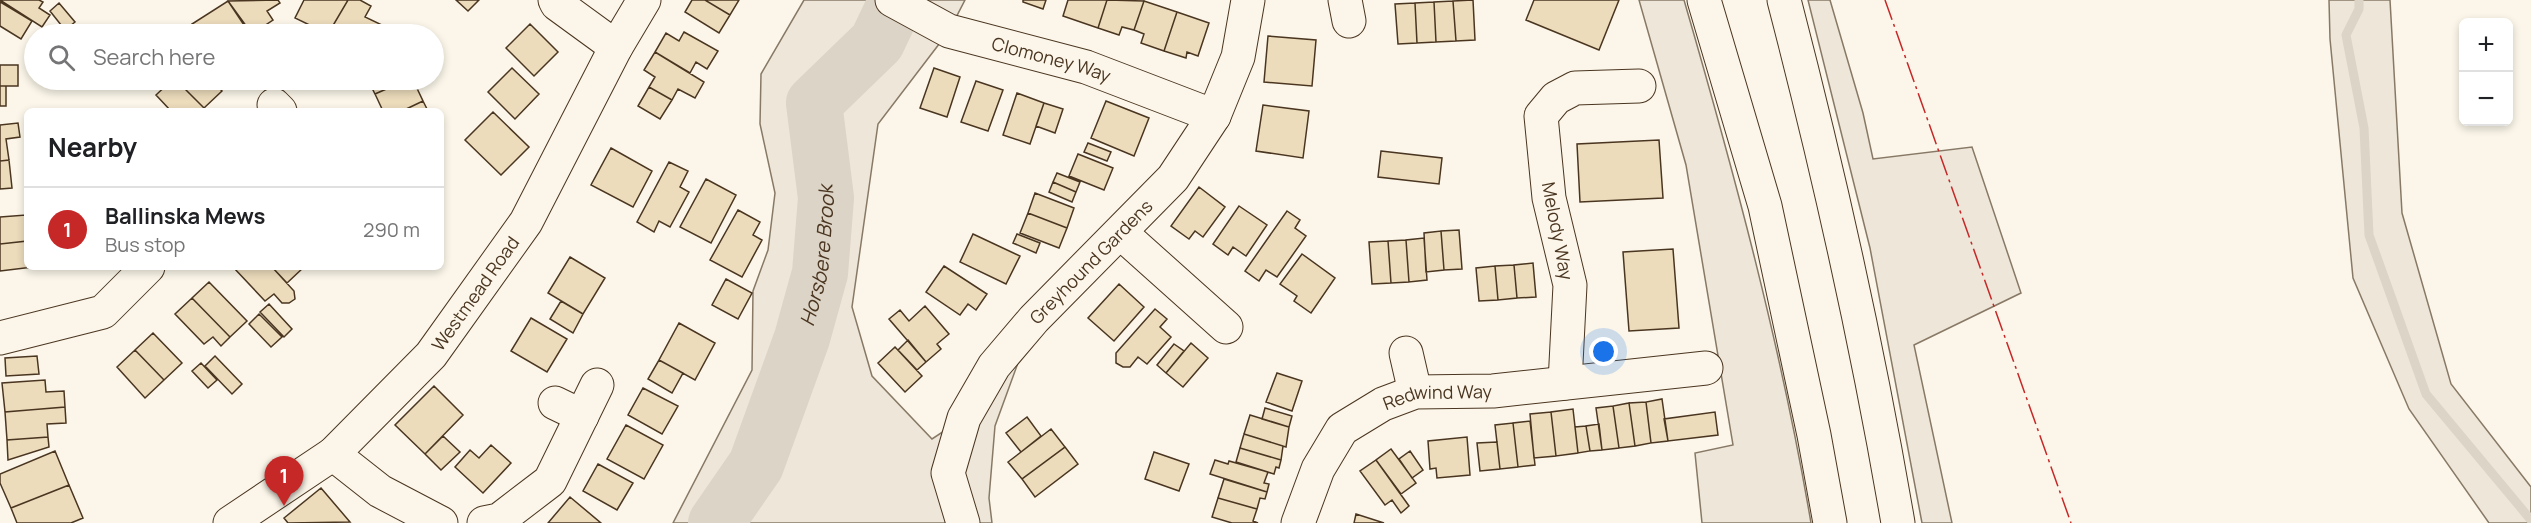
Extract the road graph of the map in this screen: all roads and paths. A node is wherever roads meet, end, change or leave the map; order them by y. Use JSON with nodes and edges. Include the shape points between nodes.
{"nodes":[{"id":1,"x":555,"y":0,"type":"edge"},
{"id":2,"x":644,"y":0,"type":"edge"},
{"id":3,"x":1248,"y":0,"type":"edge"},
{"id":4,"x":1704,"y":0,"type":"edge"},
{"id":5,"x":1784,"y":0,"type":"edge"},
{"id":6,"x":906,"y":8,"type":"edge"},
{"id":7,"x":616,"y":47,"type":"junction"},
{"id":8,"x":1639,"y":86,"type":"dead end"},
{"id":9,"x":1214,"y":116,"type":"junction"},
{"id":10,"x":1121,"y":233,"type":"junction"},
{"id":11,"x":145,"y":270,"type":"edge"},
{"id":12,"x":1226,"y":327,"type":"dead end"},
{"id":13,"x":0,"y":338,"type":"edge"},
{"id":14,"x":1406,"y":353,"type":"dead end"},
{"id":15,"x":1706,"y":368,"type":"dead end"},
{"id":16,"x":1565,"y":383,"type":"junction"},
{"id":17,"x":597,"y":385,"type":"dead end"},
{"id":18,"x":1415,"y":392,"type":"junction"},
{"id":19,"x":333,"y":454,"type":"junction"},
{"id":20,"x":231,"y":523,"type":"edge"},
{"id":21,"x":441,"y":523,"type":"edge"},
{"id":22,"x":484,"y":523,"type":"edge"},
{"id":23,"x":963,"y":523,"type":"edge"},
{"id":24,"x":1299,"y":523,"type":"edge"},
{"id":25,"x":1830,"y":523,"type":"edge"},
{"id":26,"x":1898,"y":523,"type":"edge"}],
"edges":[{"from":1,"to":7,"type":"main road"},
{"from":2,"to":7,"type":"main road","name":"Westmead Road"},
{"from":3,"to":9,"type":"main road","name":"Greyhound Gardens","via":[[1238,57]]},
{"from":4,"to":25,"type":"main road","via":[[1765,206]]},
{"from":5,"to":26,"type":"main road","via":[[1831,184]]},
{"from":6,"to":9,"type":"main road","name":"Clomoney Way","via":[[949,31],[1086,67]]},
{"from":7,"to":19,"type":"main road","name":"Westmead Road","via":[[526,222],[431,355]]},
{"from":8,"to":16,"type":"main road","name":"Melody Way","via":[[1575,88],[1556,98],[1534,136],[1570,285]]},
{"from":9,"to":10,"type":"main road","name":"Greyhound Gardens","via":[[1173,178]]},
{"from":10,"to":12,"type":"main road"},
{"from":10,"to":23,"type":"main road","name":"Greyhound Gardens","via":[[1034,319],[994,366],[964,418],[948,473]]},
{"from":11,"to":13,"type":"main road","via":[[103,312]]},
{"from":14,"to":18,"type":"main road"},
{"from":15,"to":16,"type":"main road","name":"Redwind Way"},
{"from":16,"to":18,"type":"main road","name":"Redwind Way","via":[[1493,392]]},
{"from":17,"to":22,"type":"main road","via":[[568,410],[550,481],[499,520]]},
{"from":18,"to":24,"type":"main road","name":"Redwind Way","via":[[1383,404],[1342,429],[1318,469]]},
{"from":19,"to":20,"type":"main road","name":"Westmead Road"},
{"from":19,"to":21,"type":"main road","via":[[380,491]]}]}
